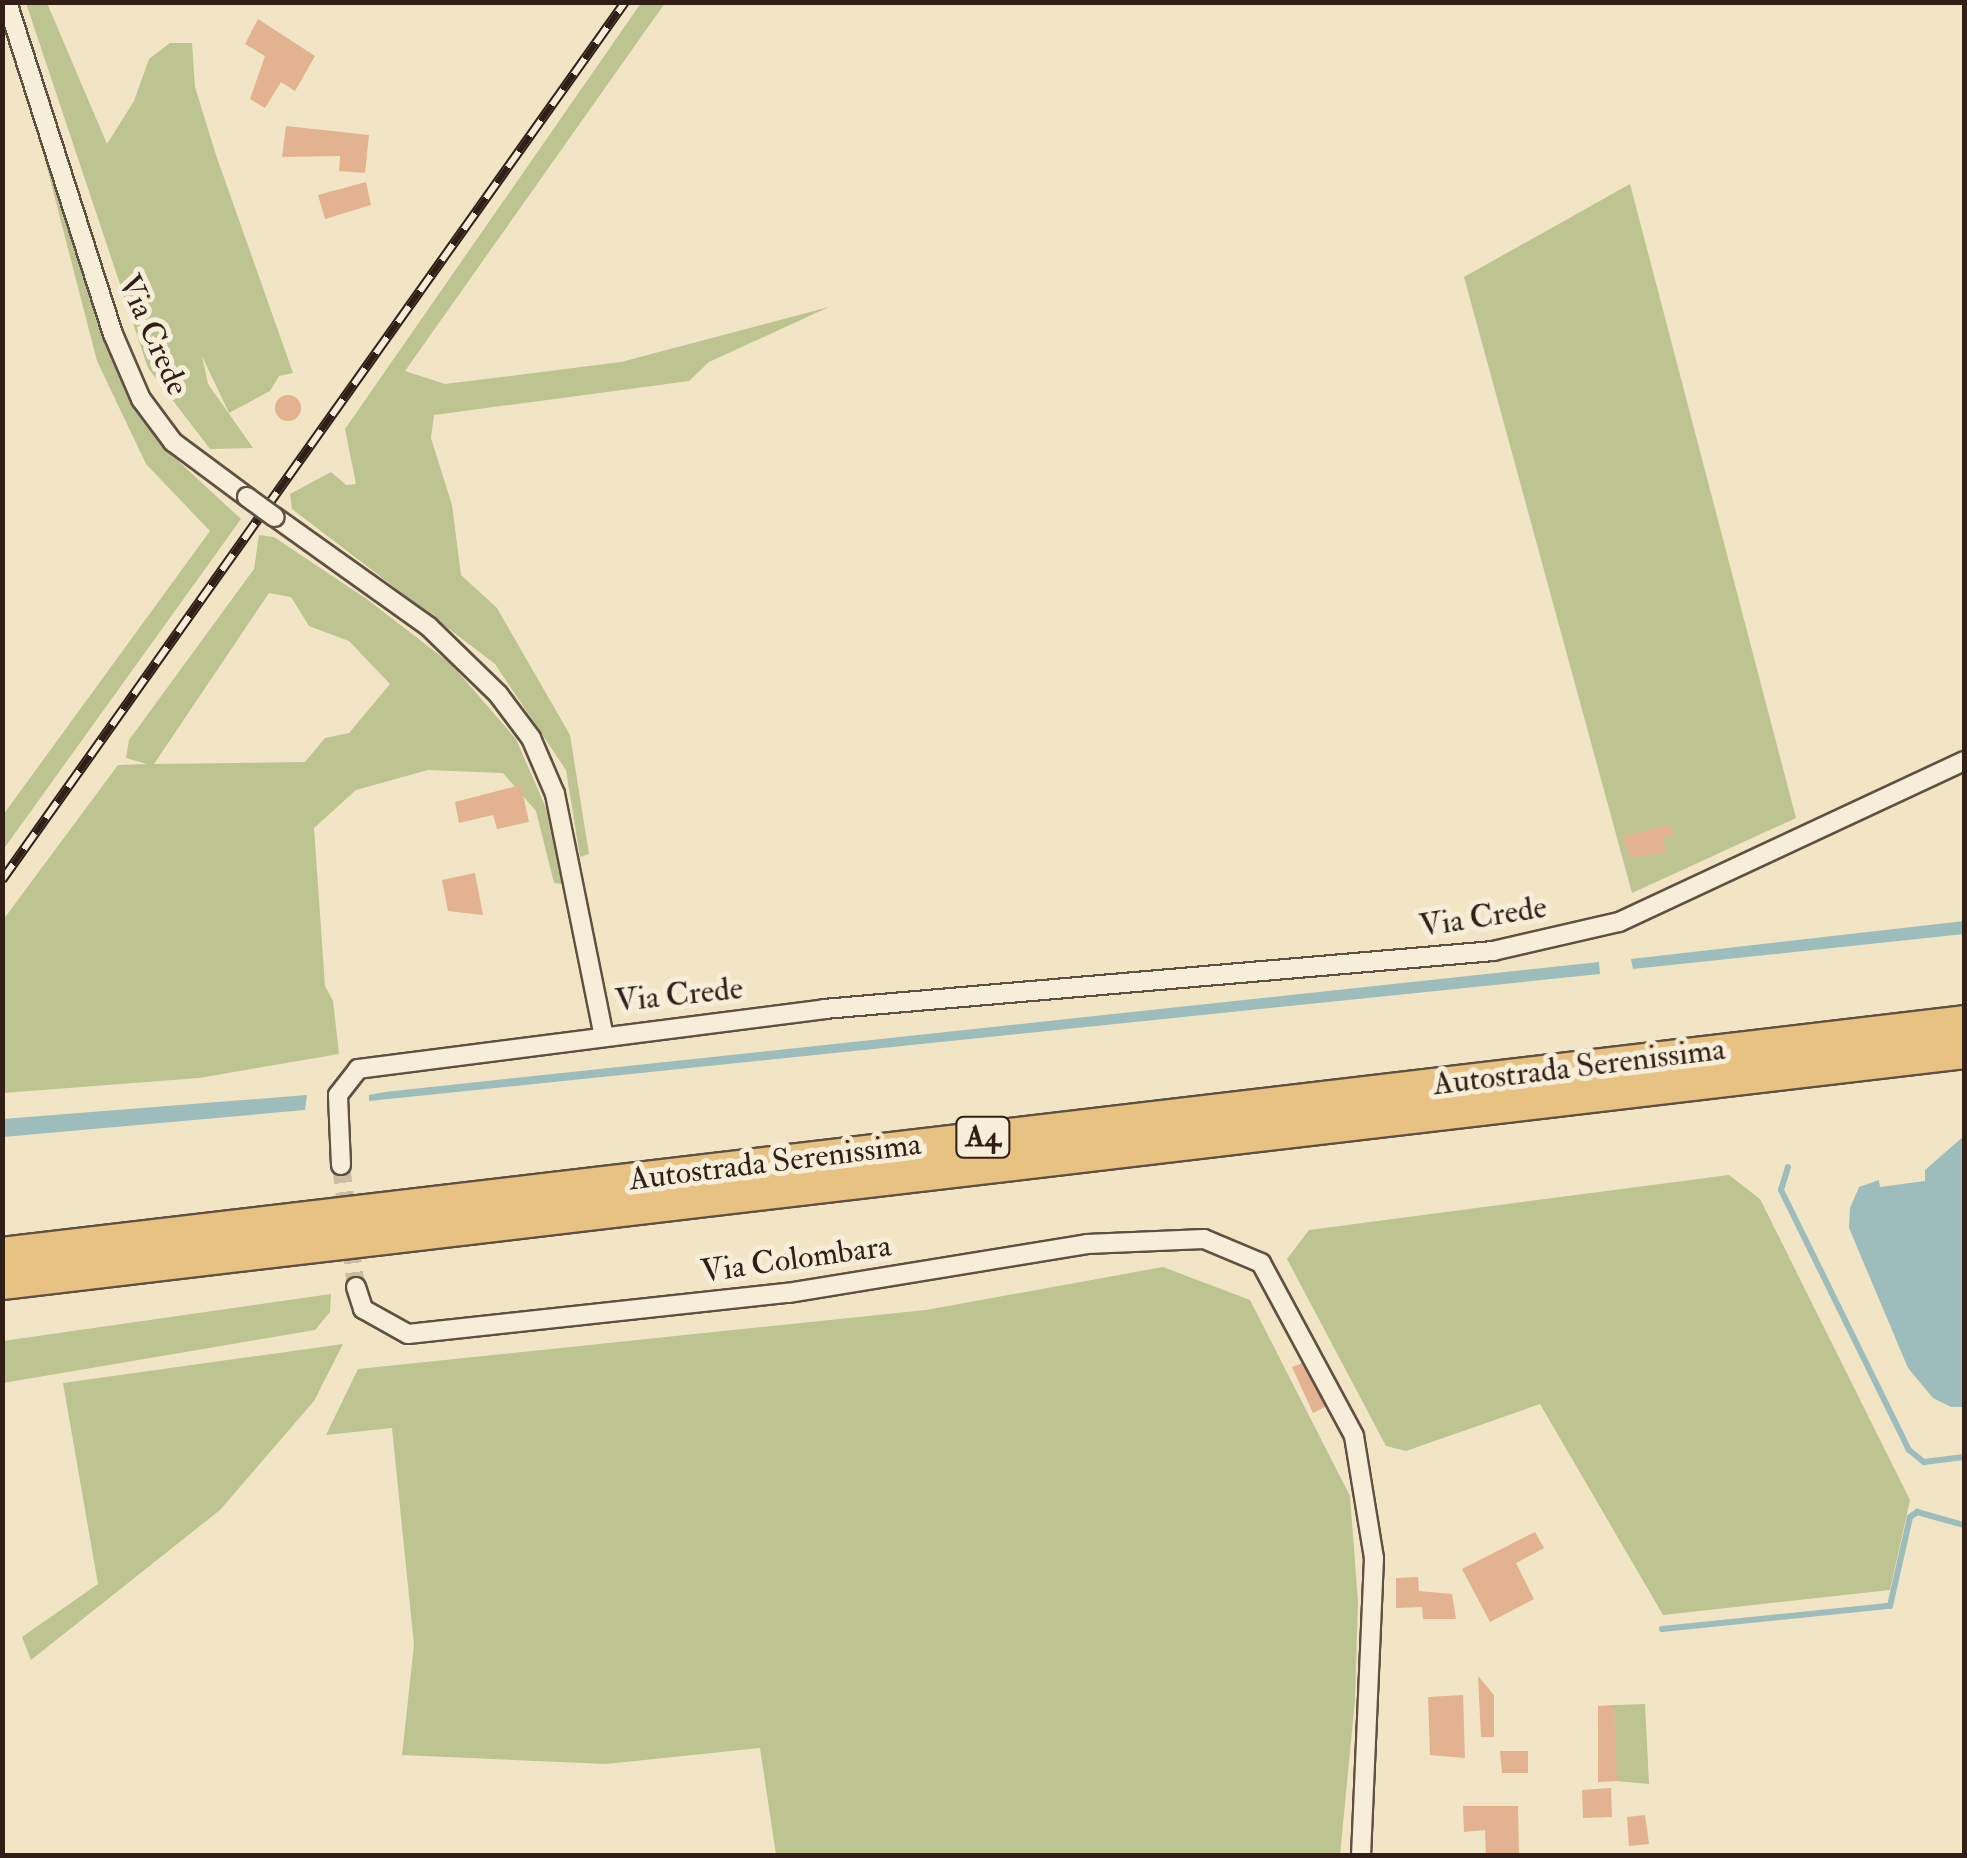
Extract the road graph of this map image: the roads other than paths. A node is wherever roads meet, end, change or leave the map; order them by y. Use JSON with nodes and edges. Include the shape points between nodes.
{"nodes":[{"id":1,"x":7,"y":2,"type":"edge"},
{"id":2,"x":1964,"y":761,"type":"edge"},
{"id":3,"x":1964,"y":1022,"type":"edge"},
{"id":4,"x":604,"y":1036,"type":"junction"},
{"id":5,"x":1964,"y":1052,"type":"edge"},
{"id":6,"x":341,"y":1166,"type":"tunnel mouth"},
{"id":7,"x":2,"y":1254,"type":"edge"},
{"id":8,"x":2,"y":1283,"type":"edge"},
{"id":9,"x":356,"y":1287,"type":"tunnel mouth"},
{"id":10,"x":1360,"y":1856,"type":"edge"}],
"edges":[{"from":1,"to":4,"type":"street","name":"Via Crede","bridge":true,"via":[[113,334],[141,398],[174,442],[428,626],[498,694],[531,738],[555,794]]},
{"from":2,"to":4,"type":"street","name":"Via Crede","via":[[1620,922],[1493,951],[824,1009]]},
{"from":3,"to":7,"type":"highway","name":"Autostrada Serenissima","number":"A4"},
{"from":4,"to":6,"type":"street","via":[[358,1069],[338,1094]]},
{"from":5,"to":8,"type":"highway","name":"Autostrada Serenissima","number":"A4"},
{"from":9,"to":10,"type":"street","name":"Via Colombara","via":[[364,1308],[408,1334],[788,1294],[1087,1244],[1204,1239],[1261,1262],[1346,1418],[1357,1452],[1374,1558]]}]}
